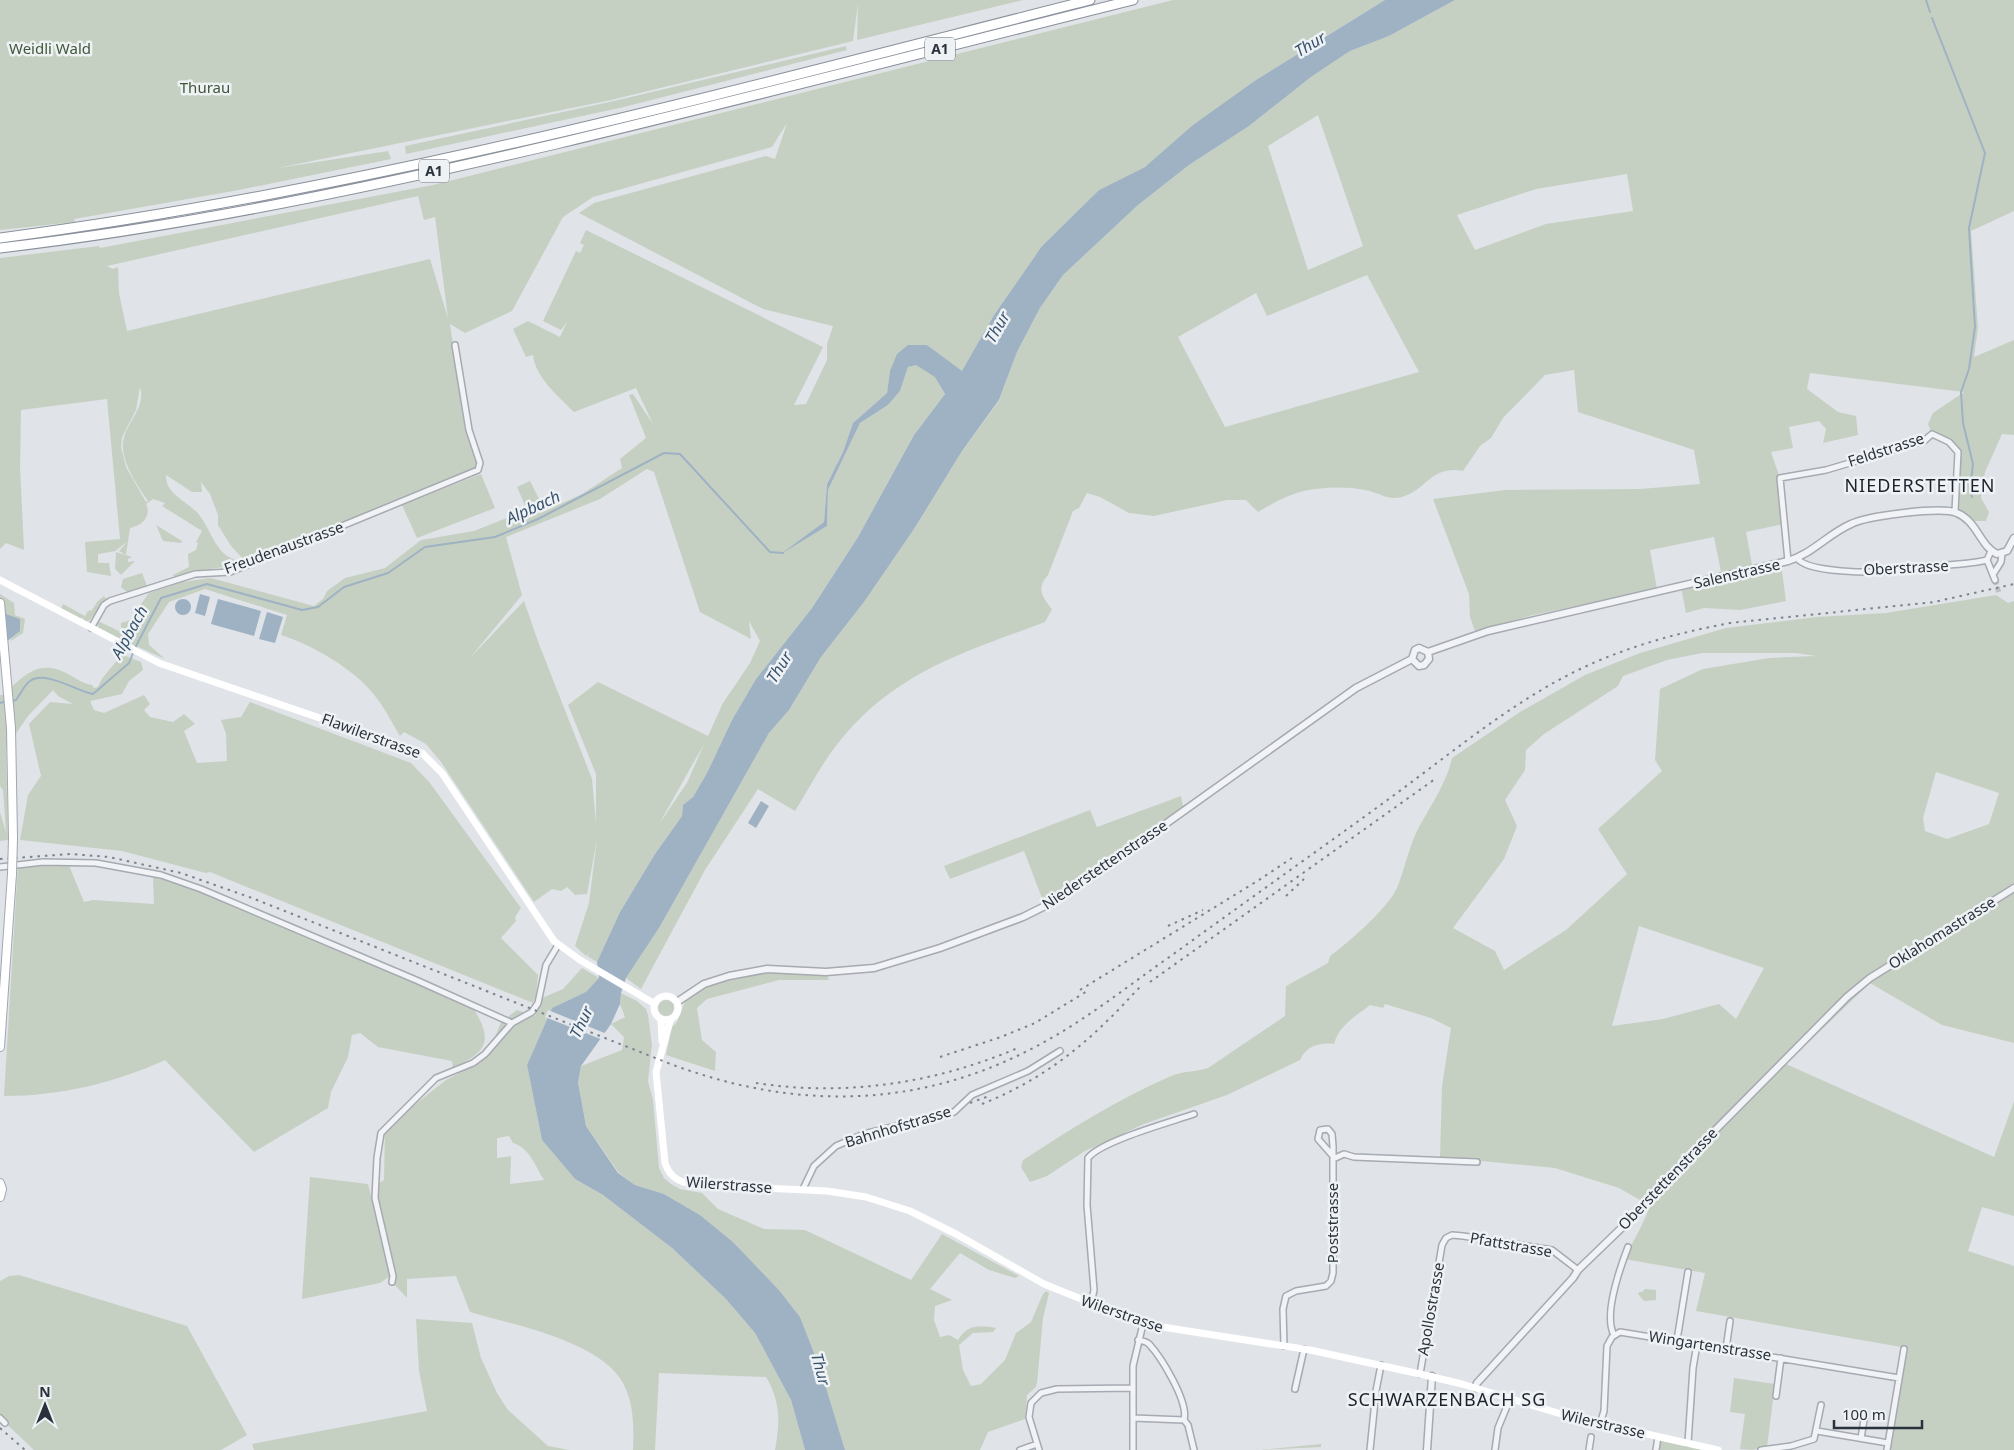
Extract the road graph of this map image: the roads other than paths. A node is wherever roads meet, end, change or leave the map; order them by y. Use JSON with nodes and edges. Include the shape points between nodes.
{"nodes":[{"id":1,"x":1090,"y":0,"type":"edge"},
{"id":2,"x":1133,"y":0,"type":"edge"},
{"id":3,"x":0,"y":238,"type":"edge"},
{"id":4,"x":0,"y":248,"type":"edge"},
{"id":5,"x":455,"y":345,"type":"dead end"},
{"id":6,"x":1955,"y":511,"type":"junction"},
{"id":7,"x":2014,"y":538,"type":"edge"},
{"id":8,"x":1991,"y":551,"type":"junction"},
{"id":9,"x":2002,"y":554,"type":"junction"},
{"id":10,"x":1797,"y":558,"type":"junction"},
{"id":11,"x":1987,"y":560,"type":"junction"},
{"id":12,"x":1788,"y":562,"type":"junction"},
{"id":13,"x":1994,"y":573,"type":"junction"},
{"id":14,"x":0,"y":580,"type":"edge"},
{"id":15,"x":1995,"y":580,"type":"tunnel mouth"},
{"id":16,"x":0,"y":603,"type":"edge"},
{"id":17,"x":91,"y":628,"type":"junction"},
{"id":18,"x":1428,"y":652,"type":"junction"},
{"id":19,"x":1412,"y":659,"type":"junction"},
{"id":20,"x":0,"y":867,"type":"edge"},
{"id":21,"x":2014,"y":888,"type":"edge"},
{"id":22,"x":558,"y":945,"type":"junction"},
{"id":23,"x":1870,"y":978,"type":"joint"},
{"id":24,"x":677,"y":1002,"type":"junction"},
{"id":25,"x":655,"y":1004,"type":"junction"},
{"id":26,"x":661,"y":1020,"type":"junction"},
{"id":27,"x":670,"y":1021,"type":"junction"},
{"id":28,"x":512,"y":1023,"type":"junction"},
{"id":29,"x":662,"y":1046,"type":"junction"},
{"id":30,"x":0,"y":1047,"type":"edge"},
{"id":31,"x":1060,"y":1051,"type":"dead end"},
{"id":32,"x":1194,"y":1114,"type":"dead end"},
{"id":33,"x":1333,"y":1158,"type":"junction"},
{"id":34,"x":1477,"y":1162,"type":"dead end"},
{"id":35,"x":0,"y":1183,"type":"edge"},
{"id":36,"x":803,"y":1189,"type":"junction"},
{"id":37,"x":0,"y":1197,"type":"edge"},
{"id":38,"x":1442,"y":1245,"type":"joint"},
{"id":39,"x":1628,"y":1246,"type":"dead end"},
{"id":40,"x":1578,"y":1270,"type":"junction"},
{"id":41,"x":1688,"y":1272,"type":"dead end"},
{"id":42,"x":392,"y":1282,"type":"dead end"},
{"id":43,"x":1091,"y":1304,"type":"junction"},
{"id":44,"x":1730,"y":1322,"type":"dead end"},
{"id":45,"x":1143,"y":1324,"type":"junction"},
{"id":46,"x":1614,"y":1335,"type":"junction"},
{"id":47,"x":1138,"y":1340,"type":"junction"},
{"id":48,"x":1677,"y":1340,"type":"junction"},
{"id":49,"x":1697,"y":1344,"type":"junction"},
{"id":50,"x":1284,"y":1346,"type":"junction"},
{"id":51,"x":1304,"y":1349,"type":"junction"},
{"id":52,"x":1726,"y":1349,"type":"junction"},
{"id":53,"x":1904,"y":1349,"type":"dead end"},
{"id":54,"x":1781,"y":1358,"type":"junction"},
{"id":55,"x":1381,"y":1365,"type":"junction"},
{"id":56,"x":1420,"y":1374,"type":"junction"},
{"id":57,"x":1432,"y":1376,"type":"junction"},
{"id":58,"x":1899,"y":1378,"type":"junction"},
{"id":59,"x":1132,"y":1388,"type":"junction"},
{"id":60,"x":1475,"y":1388,"type":"junction"},
{"id":61,"x":1295,"y":1389,"type":"dead end"},
{"id":62,"x":1776,"y":1396,"type":"dead end"},
{"id":63,"x":1510,"y":1399,"type":"junction"},
{"id":64,"x":1821,"y":1405,"type":"dead end"},
{"id":65,"x":1866,"y":1414,"type":"dead end"},
{"id":66,"x":0,"y":1418,"type":"edge"},
{"id":67,"x":1133,"y":1418,"type":"junction"},
{"id":68,"x":1184,"y":1420,"type":"junction"},
{"id":69,"x":4,"y":1423,"type":"dead end"},
{"id":70,"x":1600,"y":1424,"type":"junction"},
{"id":71,"x":1817,"y":1431,"type":"junction"},
{"id":72,"x":1658,"y":1437,"type":"junction"},
{"id":73,"x":1591,"y":1438,"type":"dead end"},
{"id":74,"x":1861,"y":1438,"type":"junction"},
{"id":75,"x":1688,"y":1443,"type":"junction"},
{"id":76,"x":1888,"y":1443,"type":"junction"},
{"id":77,"x":1038,"y":1447,"type":"edge"},
{"id":78,"x":1020,"y":1450,"type":"edge"},
{"id":79,"x":1133,"y":1450,"type":"edge"},
{"id":80,"x":1194,"y":1450,"type":"edge"},
{"id":81,"x":1370,"y":1450,"type":"edge"},
{"id":82,"x":1427,"y":1450,"type":"edge"},
{"id":83,"x":1495,"y":1450,"type":"edge"},
{"id":84,"x":1589,"y":1450,"type":"edge"},
{"id":85,"x":1656,"y":1450,"type":"edge"},
{"id":86,"x":1718,"y":1450,"type":"edge"},
{"id":87,"x":1761,"y":1450,"type":"edge"},
{"id":88,"x":1887,"y":1450,"type":"edge"}],
"edges":[{"from":1,"to":3,"type":"highway","number":"A1","via":[[684,102],[415,165],[208,206]]},
{"from":2,"to":4,"type":"highway","number":"A1","via":[[433,172],[225,214]]},
{"from":5,"to":17,"type":"street","name":"Freudenaustrasse","via":[[469,430],[480,463],[473,474],[230,572],[195,574],[110,600]]},
{"from":6,"to":8,"type":"street","via":[[1973,525]]},
{"from":6,"to":10,"type":"street","name":"Salenstrasse","via":[[1906,513],[1852,523]]},
{"from":6,"to":12,"type":"street","name":"Feldstrasse","via":[[1958,452],[1948,442],[1932,434],[1924,441],[1826,470],[1780,478]]},
{"from":7,"to":9,"type":"street"},
{"from":8,"to":9,"type":"street"},
{"from":8,"to":11,"type":"street"},
{"from":9,"to":13,"type":"street"},
{"from":10,"to":11,"type":"street","name":"Oberstrasse","via":[[1806,566],[1877,572],[1924,566],[1958,566]]},
{"from":10,"to":12,"type":"street","name":"Salenstrasse"},
{"from":11,"to":13,"type":"street"},
{"from":12,"to":18,"type":"street","name":"Salenstrasse","via":[[1488,631]]},
{"from":13,"to":15,"type":"street"},
{"from":14,"to":17,"type":"main road","name":"Flawilerstrasse"},
{"from":16,"to":30,"type":"main road","bridge":true,"via":[[13,787],[12,874]]},
{"from":17,"to":22,"type":"main road","name":"Flawilerstrasse","via":[[159,663],[422,753],[442,773]]},
{"from":18,"to":19,"type":"street","via":[[1419,648]]},
{"from":18,"to":19,"type":"street","via":[[1429,660],[1424,665],[1419,666]]},
{"from":19,"to":24,"type":"street","name":"Niederstettenstrasse","via":[[1356,688],[1094,875],[1023,918],[874,968],[826,972],[767,969],[704,984]]},
{"from":20,"to":28,"type":"street","via":[[43,862],[96,863],[162,875]]},
{"from":21,"to":23,"type":"street","name":"Oklahomastrasse"},
{"from":22,"to":25,"type":"main road","name":"Flawilerstrasse"},
{"from":22,"to":28,"type":"street","via":[[543,971],[538,1003],[532,1012]]},
{"from":23,"to":40,"type":"street","name":"Oberstettenstrasse","via":[[1847,997],[1656,1190],[1638,1213]]},
{"from":24,"to":25,"type":"main road","via":[[666,995]]},
{"from":24,"to":27,"type":"main road","name":"Wilerstrasse","via":[[677,1013]]},
{"from":25,"to":26,"type":"main road","name":"Wilerstrasse","via":[[656,1014]]},
{"from":26,"to":27,"type":"main road"},
{"from":26,"to":29,"type":"main road","name":"Wilerstrasse"},
{"from":27,"to":29,"type":"main road","name":"Wilerstrasse"},
{"from":28,"to":42,"type":"street","via":[[473,1063],[436,1078],[382,1133],[375,1186]]},
{"from":29,"to":36,"type":"main road","name":"Wilerstrasse","via":[[656,1072],[666,1163],[671,1174],[689,1184]]},
{"from":31,"to":36,"type":"street","name":"Bahnhofstrasse","via":[[1028,1071],[972,1096],[954,1112],[843,1142],[814,1166]]},
{"from":32,"to":43,"type":"street","via":[[1126,1138],[1088,1158],[1087,1205],[1094,1290]]},
{"from":33,"to":33,"type":"street","name":"Poststrasse","via":[[1331,1131],[1320,1130],[1318,1139]]},
{"from":33,"to":34,"type":"street","via":[[1344,1154]]},
{"from":33,"to":50,"type":"street","name":"Poststrasse","via":[[1332,1277],[1326,1286],[1286,1296]]},
{"from":35,"to":37,"type":"main road"},
{"from":36,"to":43,"type":"main road","name":"Wilerstrasse","via":[[848,1194],[910,1211],[1044,1284]]},
{"from":38,"to":40,"type":"street","name":"Pfattstrasse","via":[[1452,1235],[1548,1250],[1559,1254]]},
{"from":38,"to":56,"type":"street","name":"Apollostrasse"},
{"from":39,"to":46,"type":"street","via":[[1618,1274],[1610,1322]]},
{"from":40,"to":60,"type":"street","name":"Oberstettenstrasse"},
{"from":41,"to":48,"type":"street"},
{"from":43,"to":45,"type":"main road","name":"Wilerstrasse"},
{"from":44,"to":52,"type":"street"},
{"from":45,"to":47,"type":"street"},
{"from":45,"to":50,"type":"main road","name":"Wilerstrasse"},
{"from":46,"to":48,"type":"street","name":"Wingartenstrasse","via":[[1624,1332]]},
{"from":46,"to":70,"type":"street","via":[[1606,1349],[1604,1411]]},
{"from":47,"to":59,"type":"street"},
{"from":47,"to":68,"type":"street","via":[[1149,1344],[1182,1396]]},
{"from":48,"to":49,"type":"street","name":"Wingartenstrasse"},
{"from":49,"to":52,"type":"street","name":"Wingartenstrasse"},
{"from":49,"to":75,"type":"street"},
{"from":50,"to":51,"type":"main road","name":"Wilerstrasse"},
{"from":51,"to":55,"type":"main road","name":"Wilerstrasse"},
{"from":51,"to":61,"type":"street"},
{"from":52,"to":54,"type":"street","name":"Wingartenstrasse"},
{"from":53,"to":58,"type":"street"},
{"from":54,"to":58,"type":"street","name":"Wingartenstrasse"},
{"from":54,"to":62,"type":"street"},
{"from":55,"to":56,"type":"main road","name":"Wilerstrasse"},
{"from":55,"to":81,"type":"street"},
{"from":56,"to":57,"type":"main road","name":"Wilerstrasse"},
{"from":57,"to":60,"type":"main road","name":"Wilerstrasse"},
{"from":57,"to":82,"type":"street"},
{"from":58,"to":76,"type":"street"},
{"from":59,"to":67,"type":"street"},
{"from":59,"to":77,"type":"street","via":[[1057,1389],[1040,1393],[1029,1411]]},
{"from":60,"to":63,"type":"main road","name":"Wilerstrasse"},
{"from":63,"to":70,"type":"main road","name":"Wilerstrasse"},
{"from":63,"to":83,"type":"street","via":[[1498,1428]]},
{"from":64,"to":71,"type":"street"},
{"from":65,"to":74,"type":"street"},
{"from":66,"to":69,"type":"street"},
{"from":67,"to":68,"type":"street"},
{"from":67,"to":79,"type":"street"},
{"from":68,"to":80,"type":"street"},
{"from":70,"to":72,"type":"main road","name":"Wilerstrasse"},
{"from":71,"to":74,"type":"street"},
{"from":71,"to":87,"type":"street","via":[[1814,1438],[1784,1448]]},
{"from":72,"to":75,"type":"main road","name":"Wilerstrasse"},
{"from":72,"to":85,"type":"street"},
{"from":73,"to":84,"type":"street"},
{"from":74,"to":76,"type":"street"},
{"from":75,"to":86,"type":"main road","name":"Wilerstrasse"},
{"from":76,"to":88,"type":"street"},
{"from":77,"to":78,"type":"street"}]}
